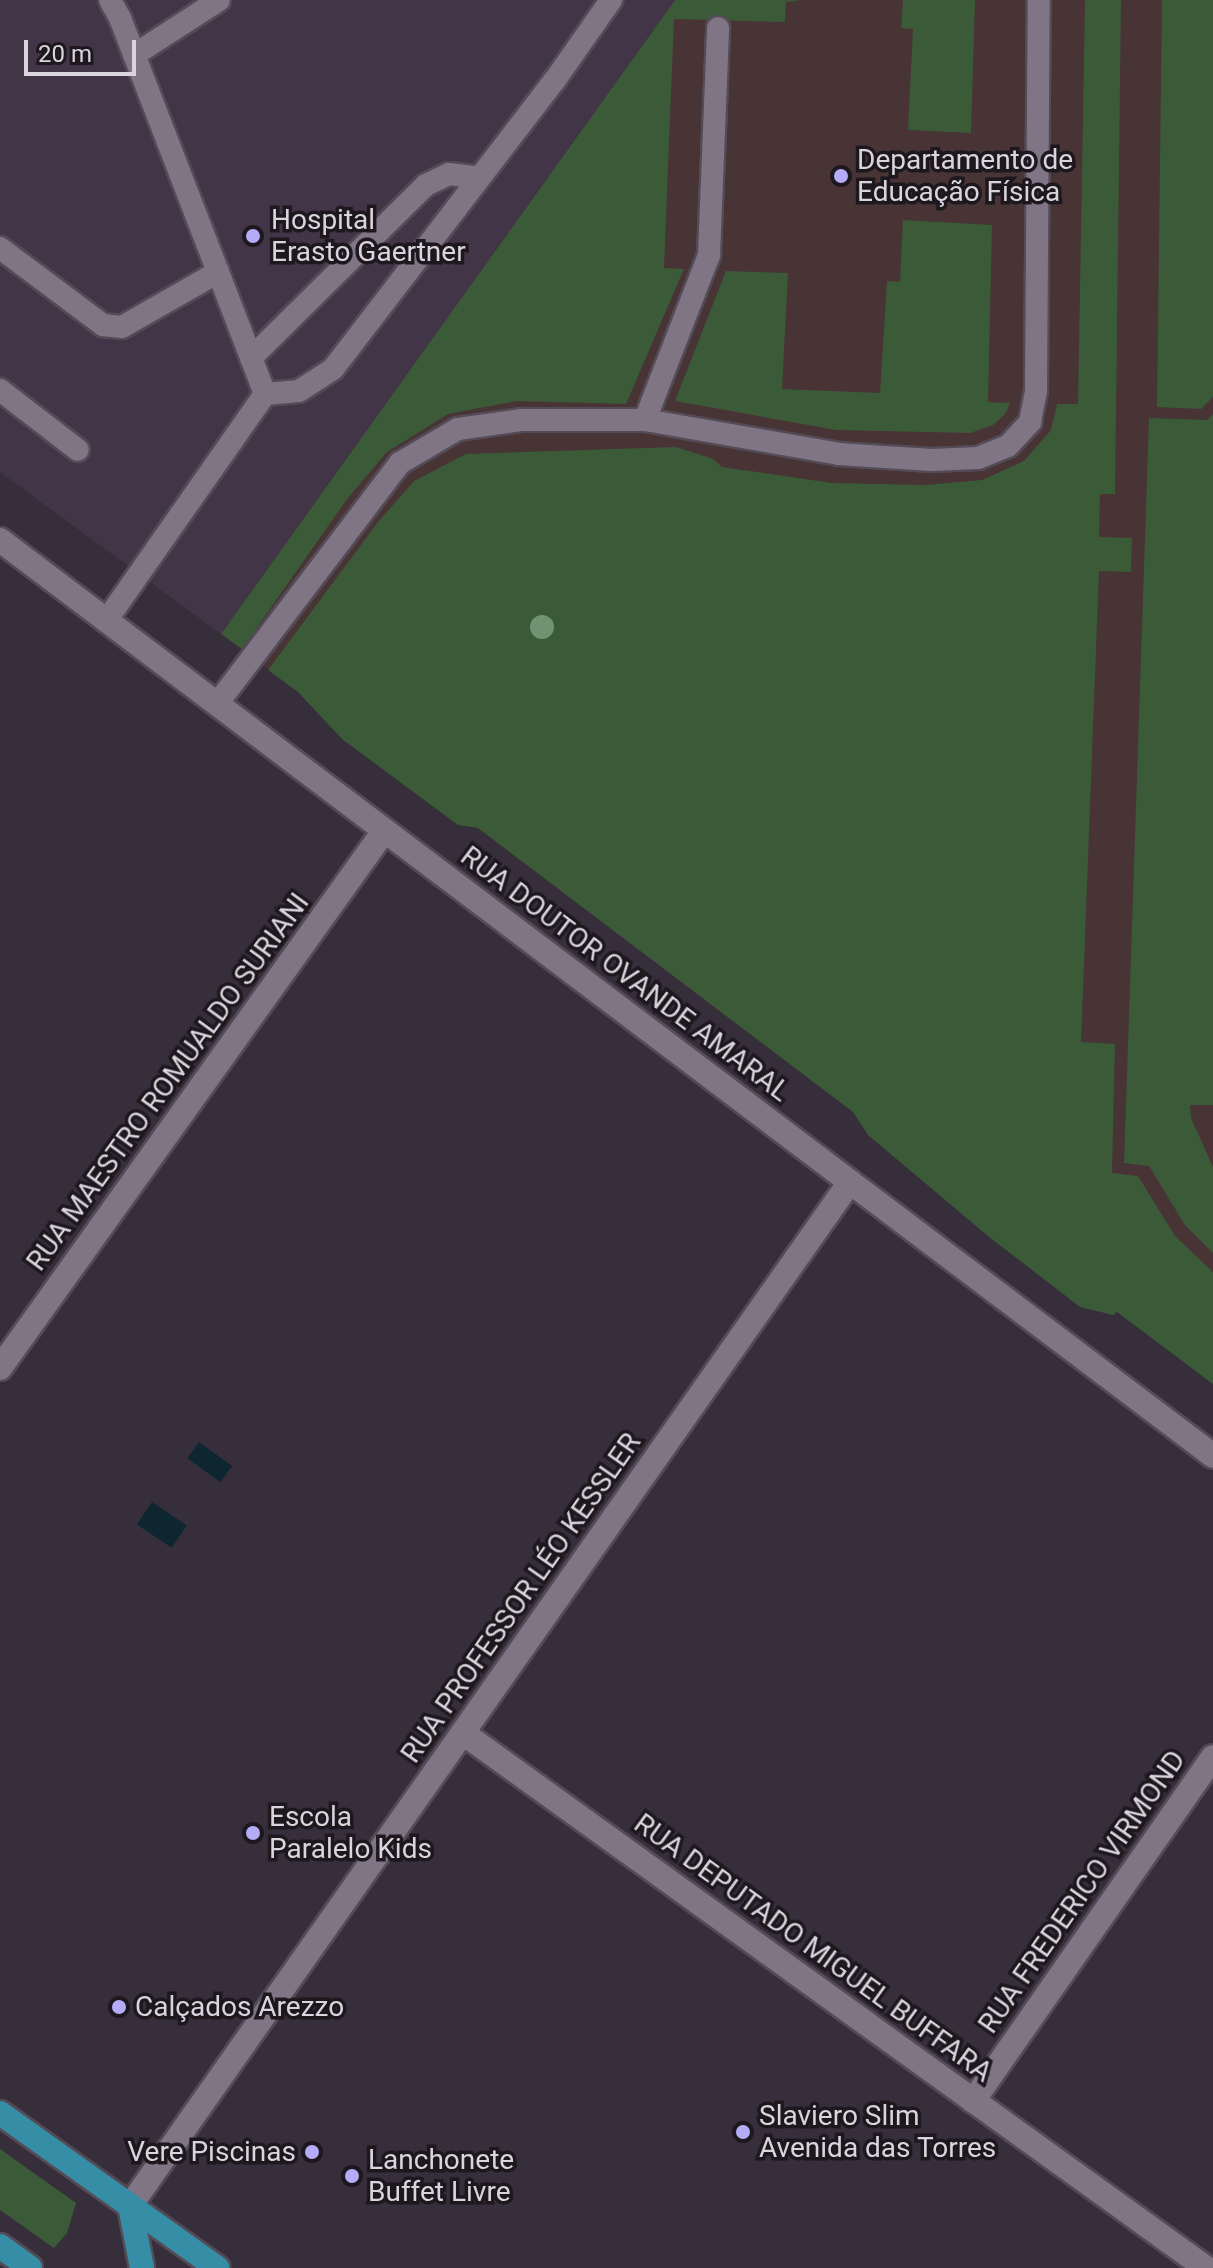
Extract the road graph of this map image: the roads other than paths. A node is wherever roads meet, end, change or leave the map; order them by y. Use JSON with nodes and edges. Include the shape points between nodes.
{"nodes":[{"id":1,"x":110,"y":0,"type":"edge"},
{"id":2,"x":219,"y":0,"type":"edge"},
{"id":3,"x":611,"y":0,"type":"edge"},
{"id":4,"x":1039,"y":0,"type":"edge"},
{"id":5,"x":718,"y":28,"type":"dead end"},
{"id":6,"x":134,"y":55,"type":"junction"},
{"id":7,"x":480,"y":178,"type":"junction"},
{"id":8,"x":0,"y":248,"type":"edge"},
{"id":9,"x":218,"y":272,"type":"junction"},
{"id":10,"x":251,"y":358,"type":"junction"},
{"id":11,"x":0,"y":390,"type":"edge"},
{"id":12,"x":265,"y":394,"type":"junction"},
{"id":13,"x":645,"y":420,"type":"junction"},
{"id":14,"x":78,"y":450,"type":"dead end"},
{"id":15,"x":0,"y":540,"type":"edge"},
{"id":16,"x":106,"y":621,"type":"junction"},
{"id":17,"x":217,"y":704,"type":"junction"},
{"id":18,"x":384,"y":831,"type":"junction"},
{"id":19,"x":850,"y":1182,"type":"junction"},
{"id":20,"x":0,"y":1368,"type":"edge"},
{"id":21,"x":1213,"y":1456,"type":"edge"},
{"id":22,"x":463,"y":1733,"type":"junction"},
{"id":23,"x":1213,"y":1757,"type":"edge"},
{"id":24,"x":973,"y":2101,"type":"junction"},
{"id":25,"x":0,"y":2113,"type":"edge"},
{"id":26,"x":130,"y":2206,"type":"junction"},
{"id":27,"x":0,"y":2246,"type":"edge"},
{"id":28,"x":30,"y":2268,"type":"edge"},
{"id":29,"x":142,"y":2268,"type":"edge"},
{"id":30,"x":217,"y":2268,"type":"edge"},
{"id":31,"x":1206,"y":2268,"type":"edge"}],
"edges":[{"from":1,"to":6,"type":"lane"},
{"from":2,"to":6,"type":"lane"},
{"from":3,"to":7,"type":"lane"},
{"from":4,"to":13,"type":"lane","via":[[1036,391],[1030,422],[1008,446],[978,458],[839,454]]},
{"from":5,"to":13,"type":"lane","via":[[709,255]]},
{"from":6,"to":9,"type":"lane"},
{"from":7,"to":10,"type":"lane","via":[[449,174],[426,185]]},
{"from":7,"to":12,"type":"lane","via":[[333,369],[299,391]]},
{"from":8,"to":9,"type":"lane","via":[[103,325],[122,327]]},
{"from":9,"to":10,"type":"lane"},
{"from":10,"to":12,"type":"lane"},
{"from":11,"to":14,"type":"lane"},
{"from":12,"to":16,"type":"lane"},
{"from":13,"to":17,"type":"lane","via":[[522,420],[458,429],[400,463]]},
{"from":15,"to":16,"type":"street","name":"RUA DOUTOR OVANDE AMARAL"},
{"from":16,"to":17,"type":"street","name":"RUA DOUTOR OVANDE AMARAL"},
{"from":17,"to":18,"type":"street","name":"RUA DOUTOR OVANDE AMARAL"},
{"from":18,"to":19,"type":"street","name":"RUA DOUTOR OVANDE AMARAL"},
{"from":18,"to":20,"type":"street","name":"RUA MAESTRO ROMUALDO SURIANI"},
{"from":19,"to":21,"type":"street","name":"RUA DOUTOR OVANDE AMARAL"},
{"from":19,"to":22,"type":"street","name":"RUA PROFESSOR LÉO KESSLER"},
{"from":22,"to":24,"type":"street","name":"RUA DEPUTADO MIGUEL BUFFARA"},
{"from":22,"to":26,"type":"street","name":"RUA PROFESSOR LÉO KESSLER"},
{"from":23,"to":24,"type":"street","name":"RUA FREDERICO VIRMOND"},
{"from":24,"to":31,"type":"street","name":"RUA DEPUTADO MIGUEL BUFFARA"},
{"from":25,"to":26,"type":"highway"},
{"from":26,"to":29,"type":"highway"},
{"from":26,"to":30,"type":"highway"},
{"from":27,"to":28,"type":"highway"}]}
